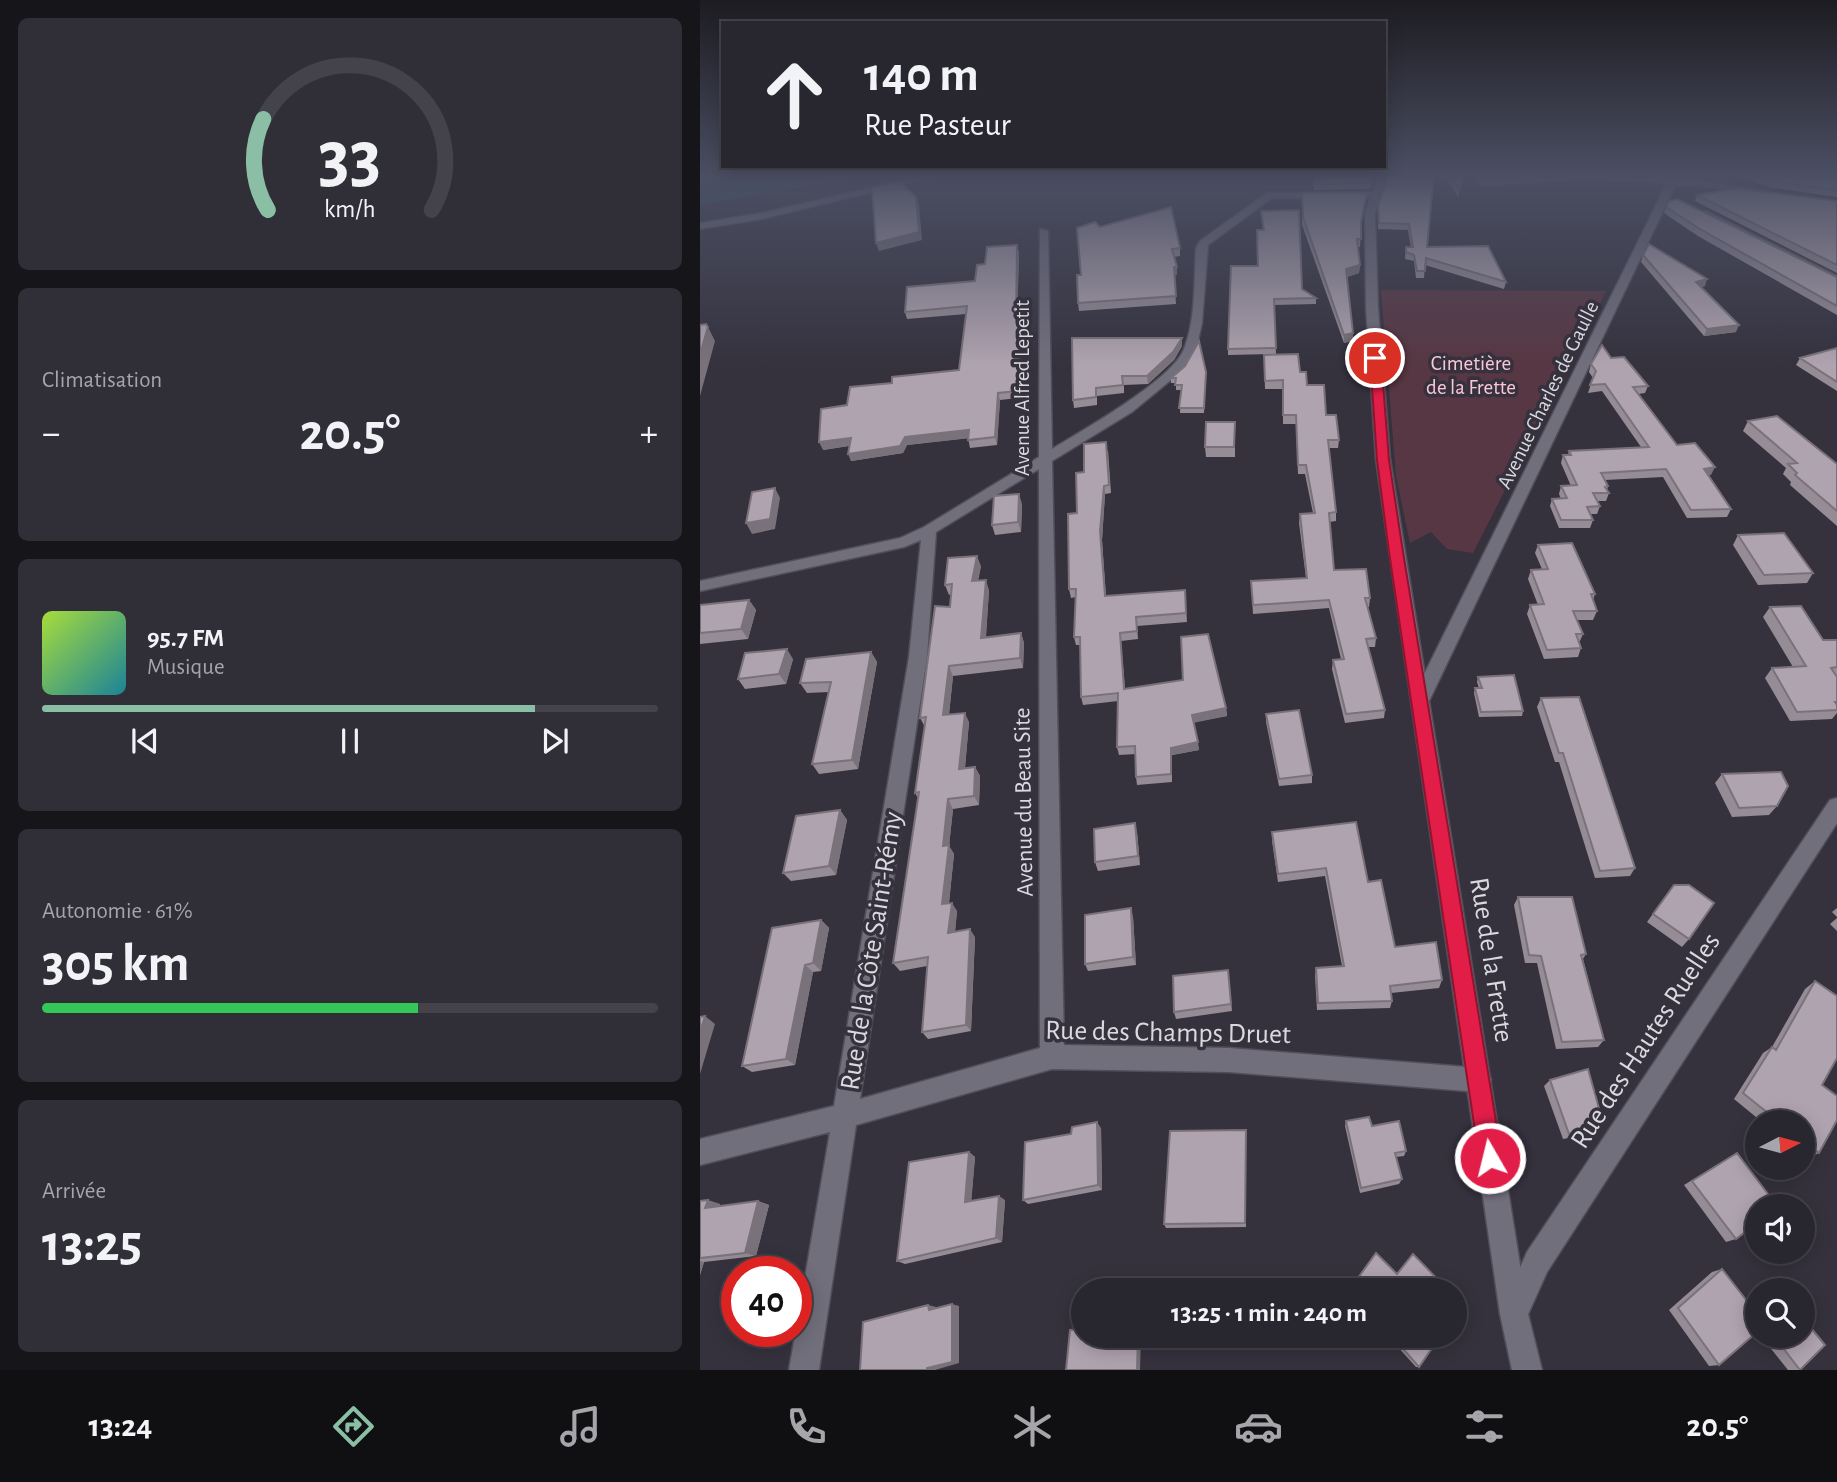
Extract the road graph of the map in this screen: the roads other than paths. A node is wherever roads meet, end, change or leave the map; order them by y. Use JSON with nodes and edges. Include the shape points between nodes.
{"nodes":[{"id":1,"x":1043,"y":238,"type":"edge"},
{"id":2,"x":1212,"y":238,"type":"edge"},
{"id":3,"x":1370,"y":238,"type":"edge"},
{"id":4,"x":1650,"y":238,"type":"edge"},
{"id":5,"x":1758,"y":238,"type":"edge"},
{"id":6,"x":1831,"y":272,"type":"edge"},
{"id":7,"x":1837,"y":280,"type":"edge"},
{"id":8,"x":1044,"y":461,"type":"junction"},
{"id":9,"x":929,"y":530,"type":"junction"},
{"id":10,"x":1045,"y":546,"type":"joint"},
{"id":11,"x":700,"y":586,"type":"edge"},
{"id":12,"x":1421,"y":699,"type":"junction"},
{"id":13,"x":1837,"y":806,"type":"edge"},
{"id":14,"x":1052,"y":1057,"type":"junction"},
{"id":15,"x":1479,"y":1080,"type":"junction"},
{"id":16,"x":846,"y":1115,"type":"junction"},
{"id":17,"x":700,"y":1152,"type":"edge"},
{"id":18,"x":1514,"y":1314,"type":"junction"},
{"id":19,"x":804,"y":1370,"type":"edge"},
{"id":20,"x":1527,"y":1370,"type":"edge"}],
"edges":[{"from":1,"to":8,"type":"street","name":"Avenue Alfred Lepetit"},
{"from":2,"to":8,"type":"street","via":[[1201,248],[1196,323],[1186,358],[1127,409]]},
{"from":3,"to":12,"type":"street","name":"Rue de la Frette","via":[[1383,460]]},
{"from":4,"to":12,"type":"street","name":"Avenue Charles de Gaulle"},
{"from":5,"to":6,"type":"street"},
{"from":6,"to":7,"type":"street"},
{"from":8,"to":9,"type":"street"},
{"from":8,"to":10,"type":"street","name":"Avenue Alfred Lepetit"},
{"from":9,"to":11,"type":"street","via":[[873,550]]},
{"from":9,"to":16,"type":"street","name":"Rue de la Côte Saint-Rémy","via":[[918,657]]},
{"from":10,"to":14,"type":"street","name":"Avenue du Beau Site"},
{"from":12,"to":15,"type":"street","name":"Rue de la Frette"},
{"from":13,"to":18,"type":"street","name":"Rue des Hautes Ruelles","via":[[1537,1262]]},
{"from":14,"to":15,"type":"street","name":"Rue des Champs Druet","via":[[1229,1060]]},
{"from":14,"to":16,"type":"street","name":"Rue des Champs Druet"},
{"from":15,"to":18,"type":"street","name":"Rue de la Frette"},
{"from":16,"to":17,"type":"street","name":"Rue des Champs Druet"},
{"from":16,"to":19,"type":"street","name":"Rue de la Côte Saint-Rémy"},
{"from":18,"to":20,"type":"street","name":"Rue de la Frette"}]}
